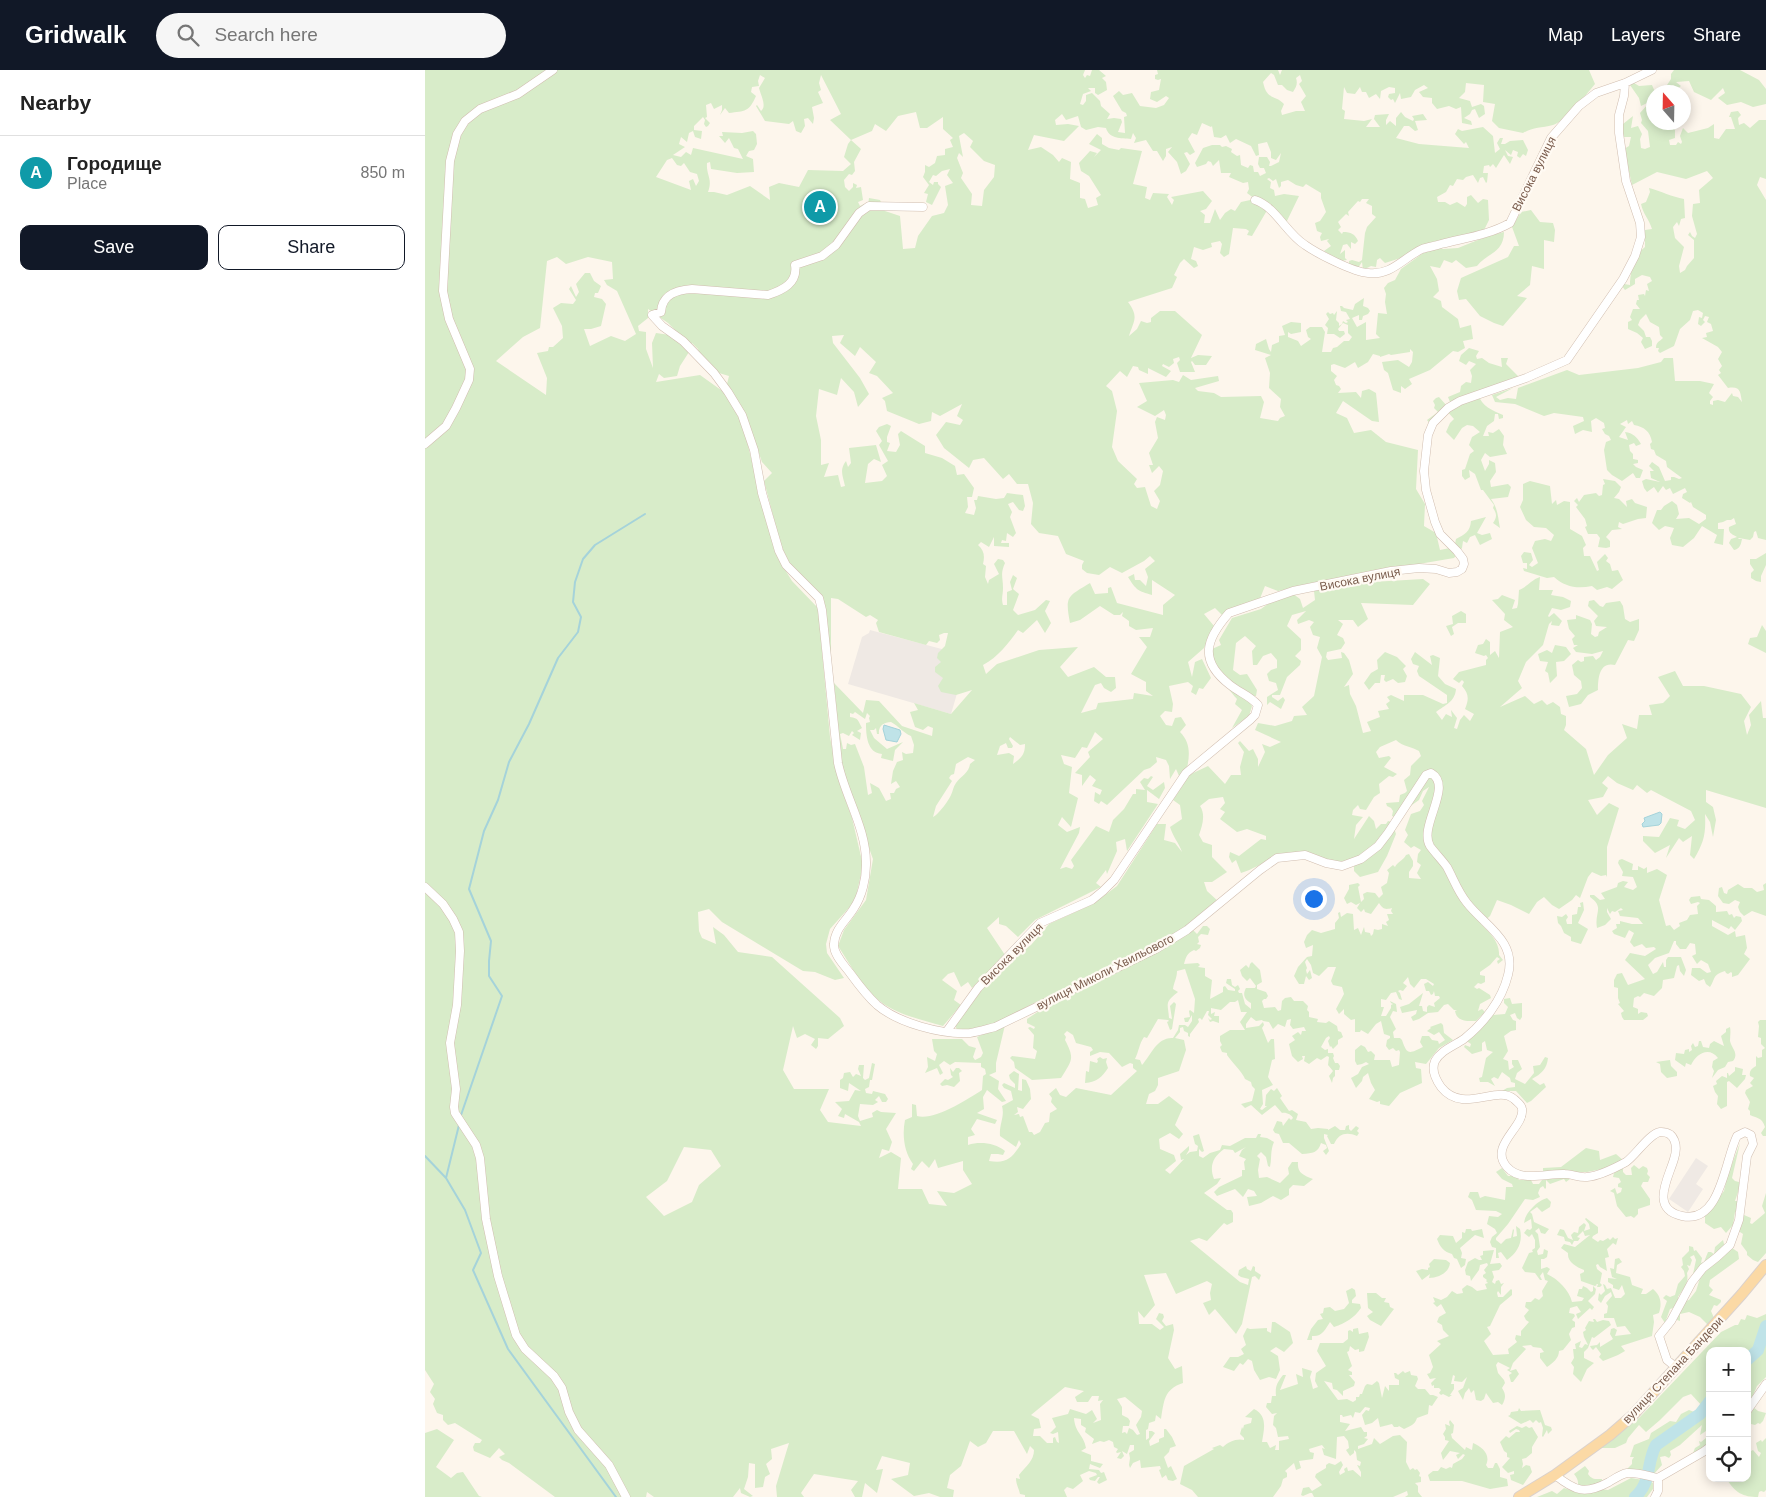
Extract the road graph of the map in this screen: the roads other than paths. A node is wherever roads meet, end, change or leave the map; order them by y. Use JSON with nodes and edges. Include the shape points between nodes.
{"nodes":[{"id":1,"x":553,"y":70,"type":"edge"},
{"id":2,"x":1652,"y":70,"type":"edge"},
{"id":3,"x":1625,"y":83,"type":"junction"},
{"id":4,"x":1255,"y":200,"type":"dead end"},
{"id":5,"x":923,"y":207,"type":"dead end"},
{"id":6,"x":425,"y":444,"type":"edge"},
{"id":7,"x":425,"y":887,"type":"edge"},
{"id":8,"x":947,"y":1031,"type":"junction"},
{"id":9,"x":1766,"y":1265,"type":"edge"},
{"id":10,"x":1677,"y":1368,"type":"junction"},
{"id":11,"x":1766,"y":1384,"type":"edge"},
{"id":12,"x":1751,"y":1405,"type":"edge"},
{"id":13,"x":1706,"y":1450,"type":"edge"},
{"id":14,"x":1555,"y":1475,"type":"junction"},
{"id":15,"x":1658,"y":1478,"type":"junction"},
{"id":16,"x":626,"y":1497,"type":"edge"},
{"id":17,"x":1519,"y":1497,"type":"edge"},
{"id":18,"x":1655,"y":1497,"type":"edge"}],
"edges":[{"from":1,"to":6,"type":"street","via":[[518,94],[480,109],[465,121],[457,134],[450,161],[443,291],[449,320],[471,369],[469,380],[445,426]]},
{"from":2,"to":3,"type":"street","name":"Висока вулиця"},
{"from":3,"to":4,"type":"street","name":"Висока вулиця","via":[[1596,93],[1579,106],[1551,138],[1510,222],[1498,230],[1422,249],[1389,271],[1367,273],[1352,269],[1305,245],[1264,203]]},
{"from":3,"to":8,"type":"street","name":"Висока вулиця","via":[[1619,133],[1626,181],[1640,223],[1641,237],[1623,278],[1567,360],[1460,401],[1433,423],[1428,435],[1425,471],[1433,514],[1440,534],[1463,559],[1462,569],[1449,573],[1419,568],[1391,571],[1293,591],[1229,613],[1211,642],[1208,658],[1217,674],[1258,705],[1255,715],[1186,773],[1114,880],[1091,900],[1040,923],[978,988]]},
{"from":5,"to":8,"type":"street","via":[[869,206],[859,212],[836,245],[822,256],[795,266],[794,278],[779,291],[768,294],[680,290],[663,302],[661,312],[652,315],[702,360],[742,415],[779,551],[785,565],[819,598],[837,763],[863,837],[866,866],[856,906],[837,929],[833,945],[837,955],[877,1005],[922,1028]]},
{"from":7,"to":16,"type":"street","via":[[443,904],[459,932],[457,1005],[450,1043],[456,1089],[454,1108],[480,1158],[485,1219],[516,1335],[525,1350],[554,1376],[578,1430],[609,1465]]},
{"from":8,"to":10,"type":"street","name":"вулиця Миколи Хвильового","via":[[969,1033],[995,1027],[1156,949],[1187,930],[1277,858],[1305,855],[1342,866],[1361,859],[1389,833],[1426,775],[1431,773],[1439,781],[1427,840],[1467,903],[1504,943],[1509,963],[1506,981],[1495,1004],[1463,1040],[1441,1054],[1435,1061],[1434,1073],[1440,1086],[1457,1099],[1503,1095],[1511,1096],[1521,1106],[1523,1111],[1519,1122],[1509,1133],[1503,1149],[1505,1165],[1521,1175],[1564,1174],[1586,1178],[1626,1162],[1652,1135],[1668,1133],[1676,1143],[1675,1157],[1663,1190],[1664,1199],[1676,1215],[1693,1216],[1708,1208],[1718,1192],[1737,1136],[1749,1132],[1753,1138],[1747,1156],[1739,1220],[1730,1244],[1692,1282],[1659,1336],[1667,1360]]},
{"from":9,"to":10,"type":"main road","name":"вулиця Степана Бандери"},
{"from":10,"to":14,"type":"main road","name":"вулиця Степана Бандери","via":[[1633,1416]]},
{"from":11,"to":12,"type":"street"},
{"from":13,"to":15,"type":"street"},
{"from":14,"to":15,"type":"street","via":[[1570,1487],[1585,1491],[1625,1473]]},
{"from":14,"to":17,"type":"main road","name":"вулиця Степана Бандери"},
{"from":15,"to":18,"type":"street"}]}
